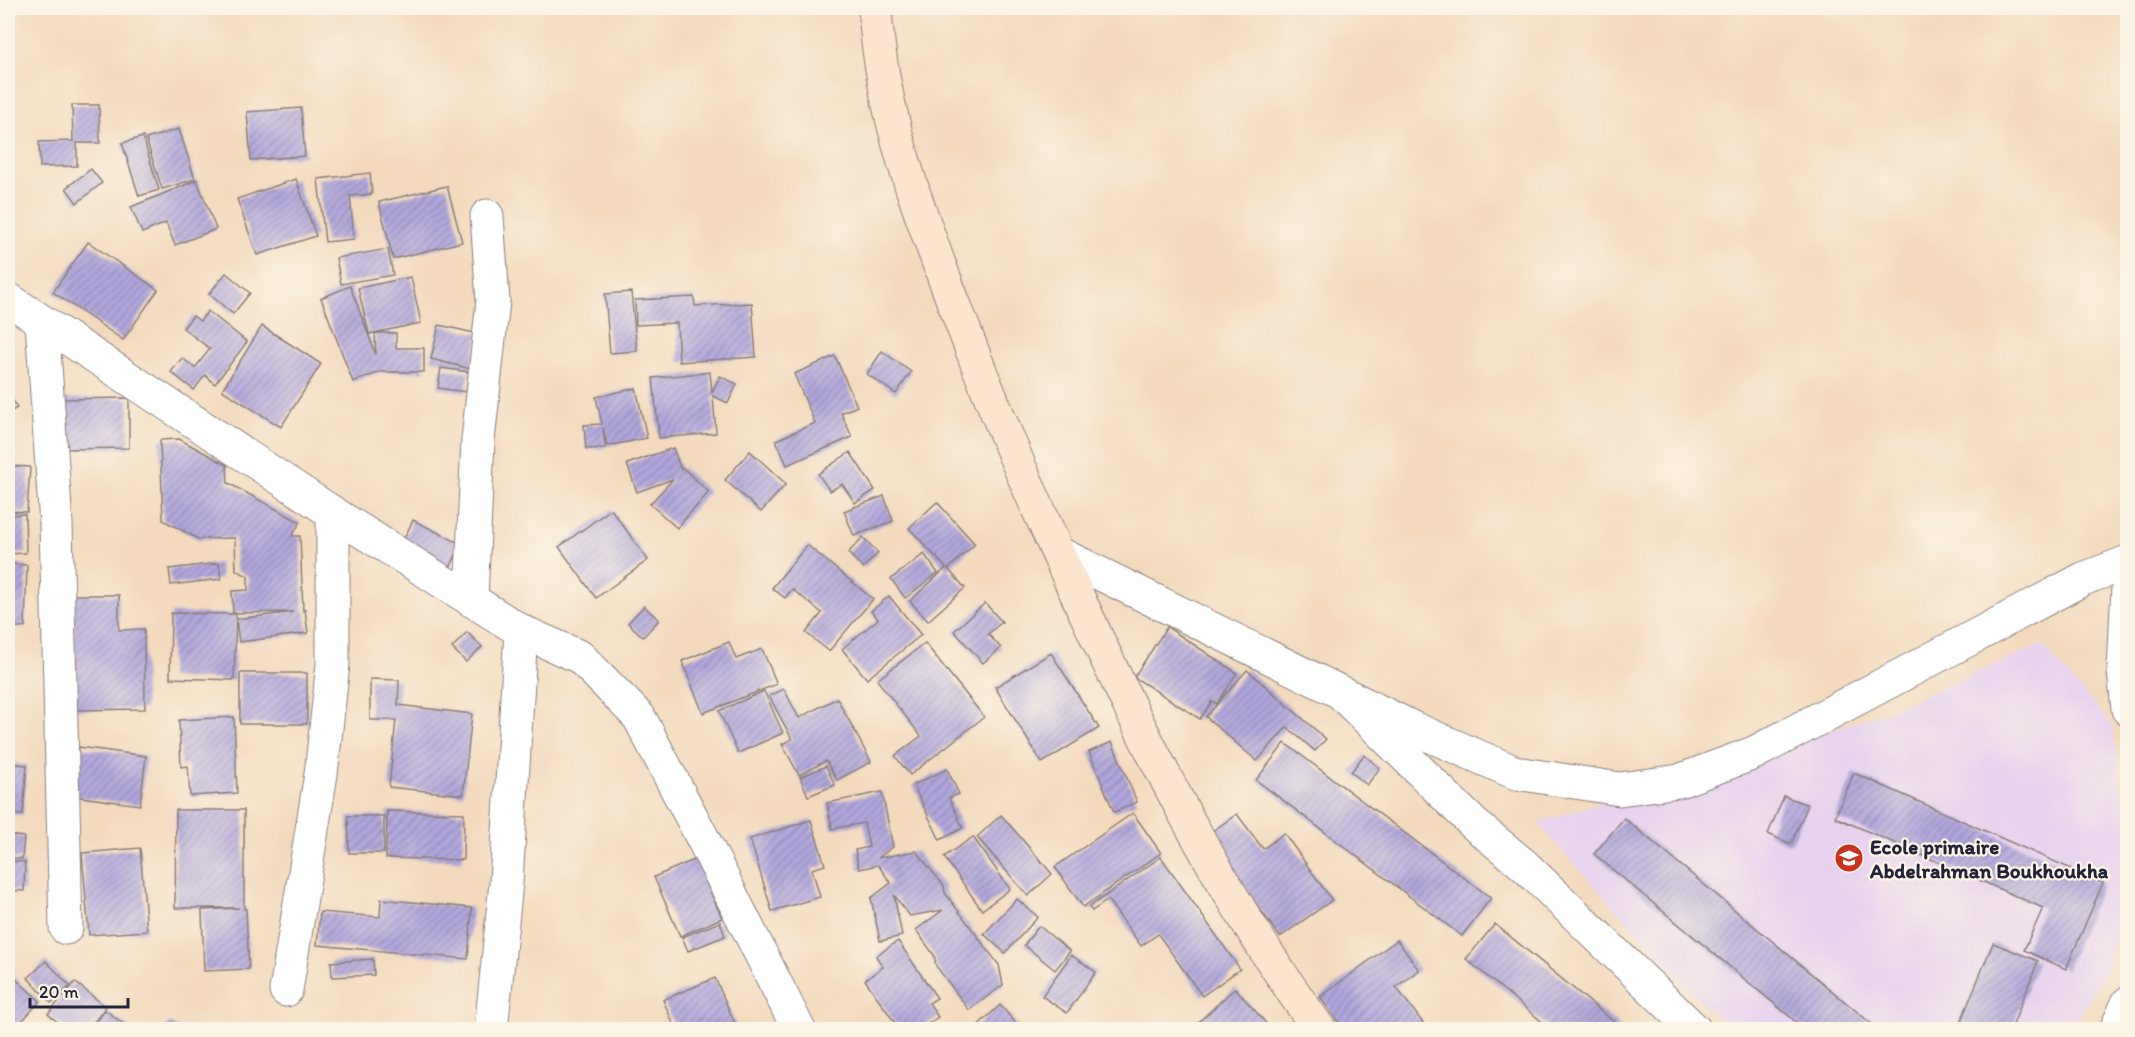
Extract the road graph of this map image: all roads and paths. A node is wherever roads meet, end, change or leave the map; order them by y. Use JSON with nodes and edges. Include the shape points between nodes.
{"nodes":[{"id":1,"x":875,"y":8,"type":"edge"},
{"id":2,"x":487,"y":216,"type":"dead end"},
{"id":3,"x":8,"y":299,"type":"edge"},
{"id":4,"x":42,"y":322,"type":"junction"},
{"id":5,"x":333,"y":513,"type":"junction"},
{"id":6,"x":1058,"y":553,"type":"junction"},
{"id":7,"x":2127,"y":562,"type":"edge"},
{"id":8,"x":2127,"y":585,"type":"edge"},
{"id":9,"x":471,"y":600,"type":"junction"},
{"id":10,"x":521,"y":631,"type":"junction"},
{"id":11,"x":2126,"y":672,"type":"edge"},
{"id":12,"x":1340,"y":692,"type":"junction"},
{"id":13,"x":2127,"y":709,"type":"edge"},
{"id":14,"x":66,"y":928,"type":"dead end"},
{"id":15,"x":285,"y":990,"type":"dead end"},
{"id":16,"x":2127,"y":1003,"type":"edge"},
{"id":17,"x":491,"y":1029,"type":"edge"},
{"id":18,"x":799,"y":1029,"type":"edge"},
{"id":19,"x":1320,"y":1029,"type":"edge"},
{"id":20,"x":1695,"y":1029,"type":"edge"},
{"id":21,"x":2116,"y":1029,"type":"edge"}],
"edges":[{"from":1,"to":6,"type":"main road","via":[[887,99],[925,226],[999,422]]},
{"from":2,"to":9,"type":"street","via":[[493,301],[478,440]]},
{"from":3,"to":4,"type":"street"},
{"from":4,"to":5,"type":"street"},
{"from":4,"to":14,"type":"street","via":[[56,524]]},
{"from":5,"to":9,"type":"street"},
{"from":5,"to":15,"type":"street","via":[[333,664],[321,774]]},
{"from":6,"to":12,"type":"street"},
{"from":6,"to":19,"type":"main road","via":[[1169,786],[1217,873]]},
{"from":7,"to":12,"type":"street","via":[[2083,579],[1754,753],[1679,781],[1620,789],[1516,773]]},
{"from":8,"to":11,"type":"street"},
{"from":9,"to":10,"type":"street"},
{"from":10,"to":17,"type":"street","via":[[506,883]]},
{"from":10,"to":18,"type":"street","via":[[580,657],[639,717]]},
{"from":11,"to":13,"type":"street"},
{"from":12,"to":20,"type":"street","via":[[1474,824],[1524,865]]},
{"from":16,"to":21,"type":"street"}]}
